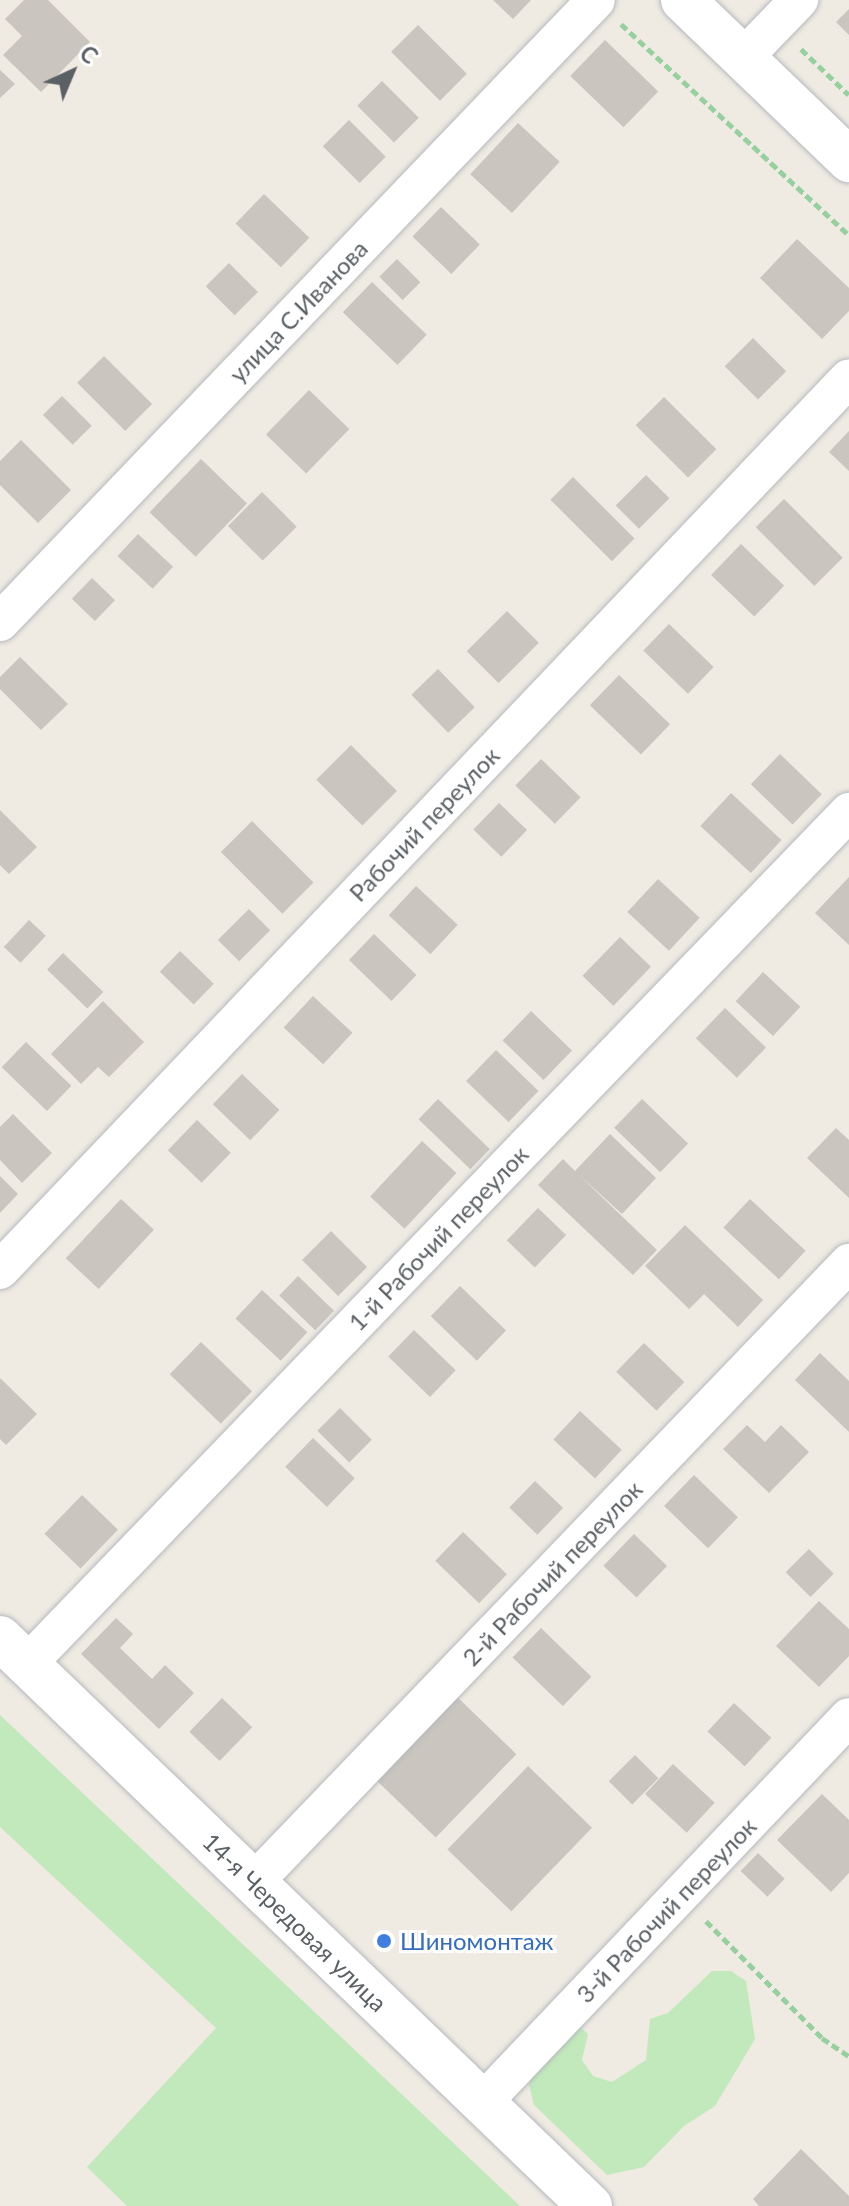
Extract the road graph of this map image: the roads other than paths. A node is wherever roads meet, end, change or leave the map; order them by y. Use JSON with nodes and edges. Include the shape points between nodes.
{"nodes":[{"id":1,"x":596,"y":0,"type":"edge"},
{"id":2,"x":683,"y":0,"type":"edge"},
{"id":3,"x":799,"y":0,"type":"edge"},
{"id":4,"x":743,"y":58,"type":"junction"},
{"id":5,"x":849,"y":160,"type":"edge"},
{"id":6,"x":849,"y":378,"type":"edge"},
{"id":7,"x":0,"y":622,"type":"edge"},
{"id":8,"x":849,"y":812,"type":"edge"},
{"id":9,"x":849,"y":1263,"type":"edge"},
{"id":10,"x":0,"y":1270,"type":"edge"},
{"id":11,"x":14,"y":1651,"type":"edge"},
{"id":12,"x":849,"y":1717,"type":"edge"},
{"id":13,"x":254,"y":1882,"type":"junction"},
{"id":14,"x":483,"y":2102,"type":"junction"},
{"id":15,"x":590,"y":2206,"type":"edge"}],
"edges":[{"from":1,"to":7,"type":"street","name":"улица С.Иванова"},
{"from":2,"to":4,"type":"main road"},
{"from":3,"to":4,"type":"street"},
{"from":4,"to":5,"type":"main road"},
{"from":6,"to":10,"type":"street","name":"Рабочий переулок"},
{"from":8,"to":11,"type":"street","name":"1-й Рабочий переулок"},
{"from":9,"to":13,"type":"street","name":"2-й Рабочий переулок"},
{"from":11,"to":13,"type":"main road","name":"14-я Чередовая улица"},
{"from":12,"to":14,"type":"street","name":"3-й Рабочий переулок"},
{"from":13,"to":14,"type":"main road","name":"14-я Чередовая улица"},
{"from":14,"to":15,"type":"main road","name":"14-я Чередовая улица"}]}
